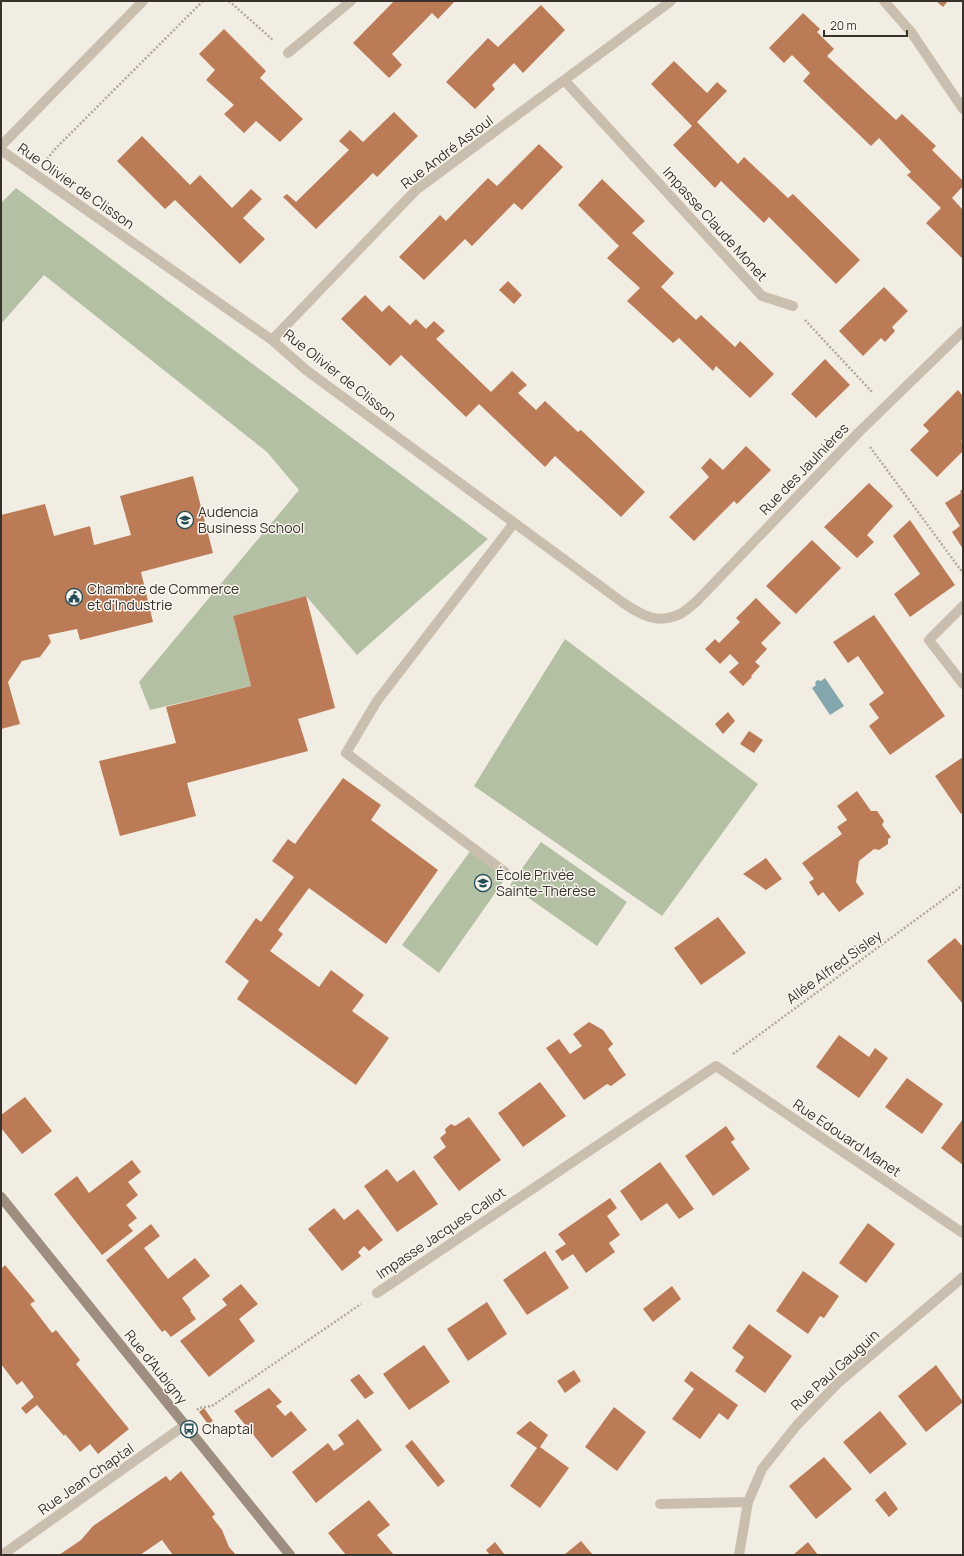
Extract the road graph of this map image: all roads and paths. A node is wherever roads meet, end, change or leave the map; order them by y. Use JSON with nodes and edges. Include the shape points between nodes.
{"nodes":[{"id":1,"x":143,"y":1,"type":"edge"},
{"id":2,"x":203,"y":1,"type":"edge"},
{"id":3,"x":229,"y":1,"type":"edge"},
{"id":4,"x":351,"y":1,"type":"edge"},
{"id":5,"x":671,"y":1,"type":"edge"},
{"id":6,"x":678,"y":1,"type":"edge"},
{"id":7,"x":884,"y":1,"type":"edge"},
{"id":8,"x":660,"y":10,"type":"junction"},
{"id":9,"x":288,"y":53,"type":"joint"},
{"id":10,"x":565,"y":81,"type":"junction"},
{"id":11,"x":963,"y":109,"type":"edge"},
{"id":12,"x":1,"y":146,"type":"edge"},
{"id":13,"x":1,"y":150,"type":"edge"},
{"id":14,"x":35,"y":174,"type":"junction"},
{"id":15,"x":794,"y":306,"type":"joint"},
{"id":16,"x":963,"y":331,"type":"edge"},
{"id":17,"x":272,"y":340,"type":"junction"},
{"id":18,"x":886,"y":406,"type":"junction"},
{"id":19,"x":859,"y":432,"type":"junction"},
{"id":20,"x":514,"y":523,"type":"junction"},
{"id":21,"x":963,"y":573,"type":"edge"},
{"id":22,"x":963,"y":606,"type":"edge"},
{"id":23,"x":662,"y":619,"type":"joint"},
{"id":24,"x":963,"y":684,"type":"edge"},
{"id":25,"x":505,"y":872,"type":"dead end"},
{"id":26,"x":963,"y":885,"type":"edge"},
{"id":27,"x":716,"y":1066,"type":"junction"},
{"id":28,"x":1,"y":1197,"type":"edge"},
{"id":29,"x":963,"y":1233,"type":"edge"},
{"id":30,"x":963,"y":1277,"type":"edge"},
{"id":31,"x":377,"y":1293,"type":"joint"},
{"id":32,"x":185,"y":1425,"type":"junction"},
{"id":33,"x":748,"y":1502,"type":"junction"},
{"id":34,"x":660,"y":1504,"type":"dead end"},
{"id":35,"x":2,"y":1555,"type":"edge"},
{"id":36,"x":290,"y":1555,"type":"edge"},
{"id":37,"x":739,"y":1555,"type":"edge"}],
"edges":[{"from":1,"to":12,"type":"street"},
{"from":2,"to":14,"type":"path","via":[[56,148]]},
{"from":3,"to":9,"type":"path"},
{"from":4,"to":9,"type":"street"},
{"from":5,"to":8,"type":"street","name":"Rue André Astoul"},
{"from":6,"to":8,"type":"street","name":"Rue André Astoul"},
{"from":7,"to":11,"type":"street","via":[[911,32]]},
{"from":8,"to":10,"type":"street","name":"Rue André Astoul"},
{"from":10,"to":15,"type":"street","name":"Impasse Claude Monet","via":[[762,296]]},
{"from":10,"to":17,"type":"street","name":"Rue André Astoul","via":[[416,190]]},
{"from":13,"to":14,"type":"street","name":"Rue Olivier de Clisson"},
{"from":14,"to":17,"type":"street","name":"Rue Olivier de Clisson"},
{"from":15,"to":18,"type":"path"},
{"from":16,"to":18,"type":"street","name":"Rue des Jaulnières"},
{"from":17,"to":20,"type":"street","name":"Rue Olivier de Clisson","via":[[306,370]]},
{"from":18,"to":19,"type":"street","name":"Rue des Jaulnières"},
{"from":19,"to":21,"type":"path"},
{"from":19,"to":23,"type":"street","name":"Rue des Jaulnières","via":[[697,601],[680,614]]},
{"from":20,"to":23,"type":"street","name":"Rue Olivier de Clisson","via":[[641,615]]},
{"from":20,"to":25,"type":"street","via":[[377,701],[346,753]]},
{"from":22,"to":24,"type":"street","via":[[929,640]]},
{"from":26,"to":27,"type":"path","name":"Allée Alfred Sisley"},
{"from":27,"to":29,"type":"street","name":"Rue Edouard Manet"},
{"from":27,"to":31,"type":"street","name":"Impasse Jacques Callot"},
{"from":28,"to":32,"type":"main road","name":"Rue d'Aubigny"},
{"from":30,"to":33,"type":"street","name":"Rue Paul Gauguin","via":[[838,1383],[797,1425],[762,1469]]},
{"from":31,"to":32,"type":"path","name":"Impasse Jacques Callot","via":[[212,1406],[199,1408]]},
{"from":32,"to":35,"type":"street","name":"Rue Jean Chaptal"},
{"from":32,"to":36,"type":"main road","name":"Rue d'Aubigny"},
{"from":33,"to":34,"type":"street"},
{"from":33,"to":37,"type":"street","name":"Rue Paul Gauguin"}]}
